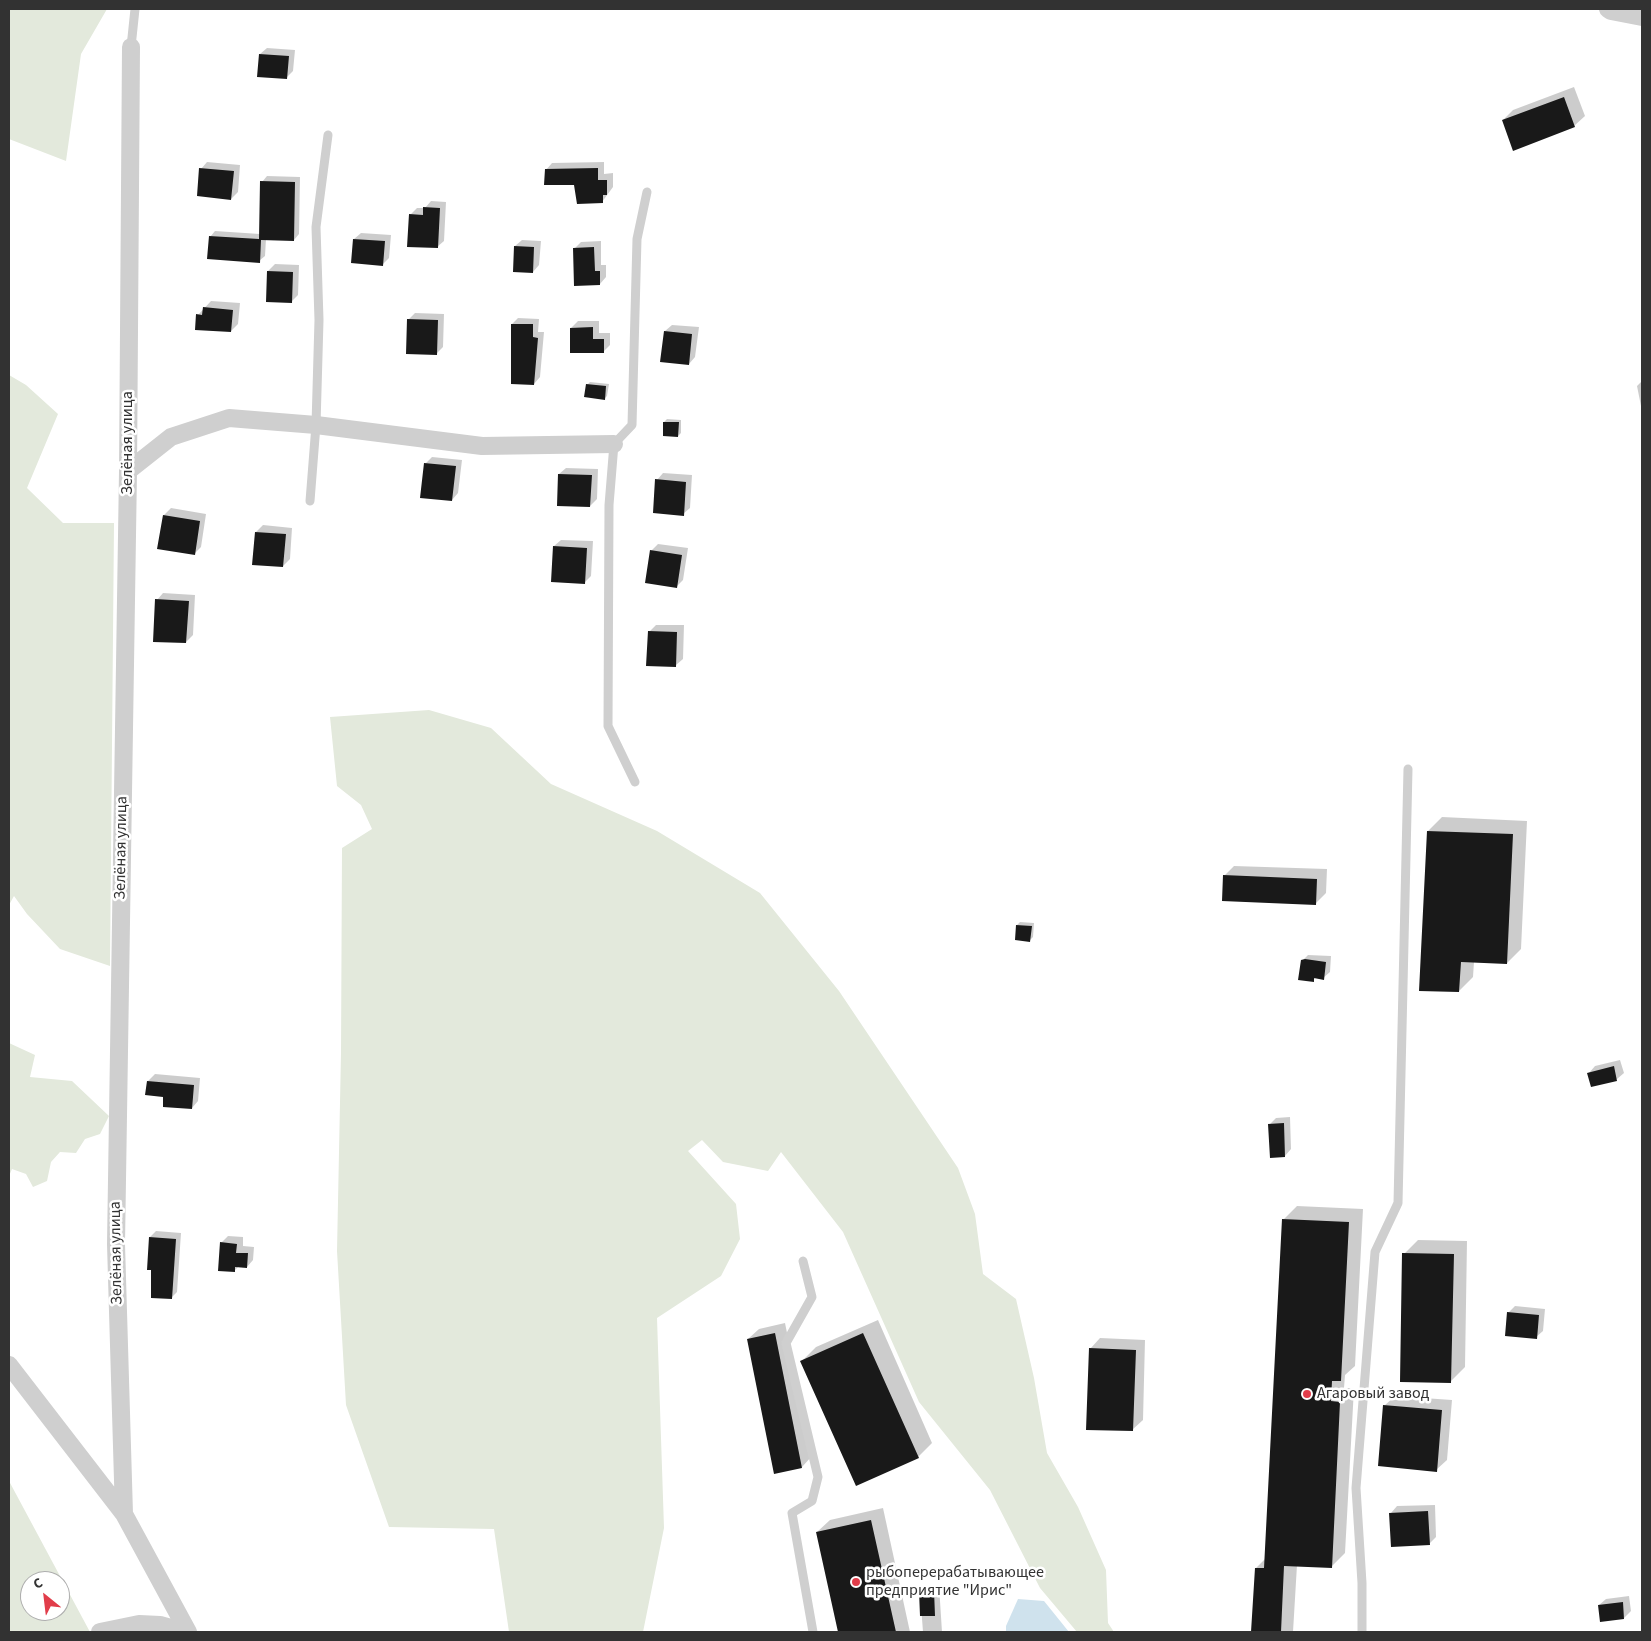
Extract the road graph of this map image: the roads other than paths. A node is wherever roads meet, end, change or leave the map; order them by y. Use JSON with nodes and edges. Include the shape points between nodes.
{"nodes":[{"id":1,"x":135,"y":9,"type":"edge"},
{"id":2,"x":1608,"y":9,"type":"edge"},
{"id":3,"x":1642,"y":17,"type":"edge"},
{"id":4,"x":131,"y":47,"type":"joint"},
{"id":5,"x":328,"y":135,"type":"dead end"},
{"id":6,"x":647,"y":192,"type":"dead end"},
{"id":7,"x":316,"y":425,"type":"junction"},
{"id":8,"x":614,"y":444,"type":"junction"},
{"id":9,"x":128,"y":471,"type":"junction"},
{"id":10,"x":310,"y":501,"type":"dead end"},
{"id":11,"x":1408,"y":769,"type":"dead end"},
{"id":12,"x":635,"y":782,"type":"dead end"},
{"id":13,"x":803,"y":1261,"type":"dead end"},
{"id":14,"x":9,"y":1365,"type":"edge"},
{"id":15,"x":124,"y":1514,"type":"junction"},
{"id":16,"x":139,"y":1628,"type":"edge"},
{"id":17,"x":100,"y":1632,"type":"edge"},
{"id":18,"x":186,"y":1632,"type":"edge"},
{"id":19,"x":813,"y":1632,"type":"edge"},
{"id":20,"x":1362,"y":1632,"type":"edge"}],
"edges":[{"from":1,"to":4,"type":"lane"},
{"from":2,"to":3,"type":"street"},
{"from":4,"to":9,"type":"street","name":"Зелёная улица"},
{"from":5,"to":7,"type":"lane","via":[[316,228],[319,320]]},
{"from":6,"to":8,"type":"lane","via":[[637,239],[632,425]]},
{"from":7,"to":8,"type":"street","via":[[482,446]]},
{"from":7,"to":9,"type":"street","via":[[229,418],[171,437]]},
{"from":7,"to":10,"type":"lane"},
{"from":8,"to":12,"type":"lane","via":[[609,505],[608,726]]},
{"from":9,"to":15,"type":"street","name":"Зелёная улица","via":[[116,1244]]},
{"from":11,"to":20,"type":"lane","via":[[1398,1203],[1374,1252],[1356,1488]]},
{"from":13,"to":19,"type":"lane","via":[[812,1297],[786,1343],[818,1477],[812,1500],[792,1513]]},
{"from":14,"to":15,"type":"street"},
{"from":15,"to":18,"type":"street","name":"Зелёная улица"},
{"from":16,"to":17,"type":"street"},
{"from":16,"to":18,"type":"street","via":[[160,1625]]}]}
